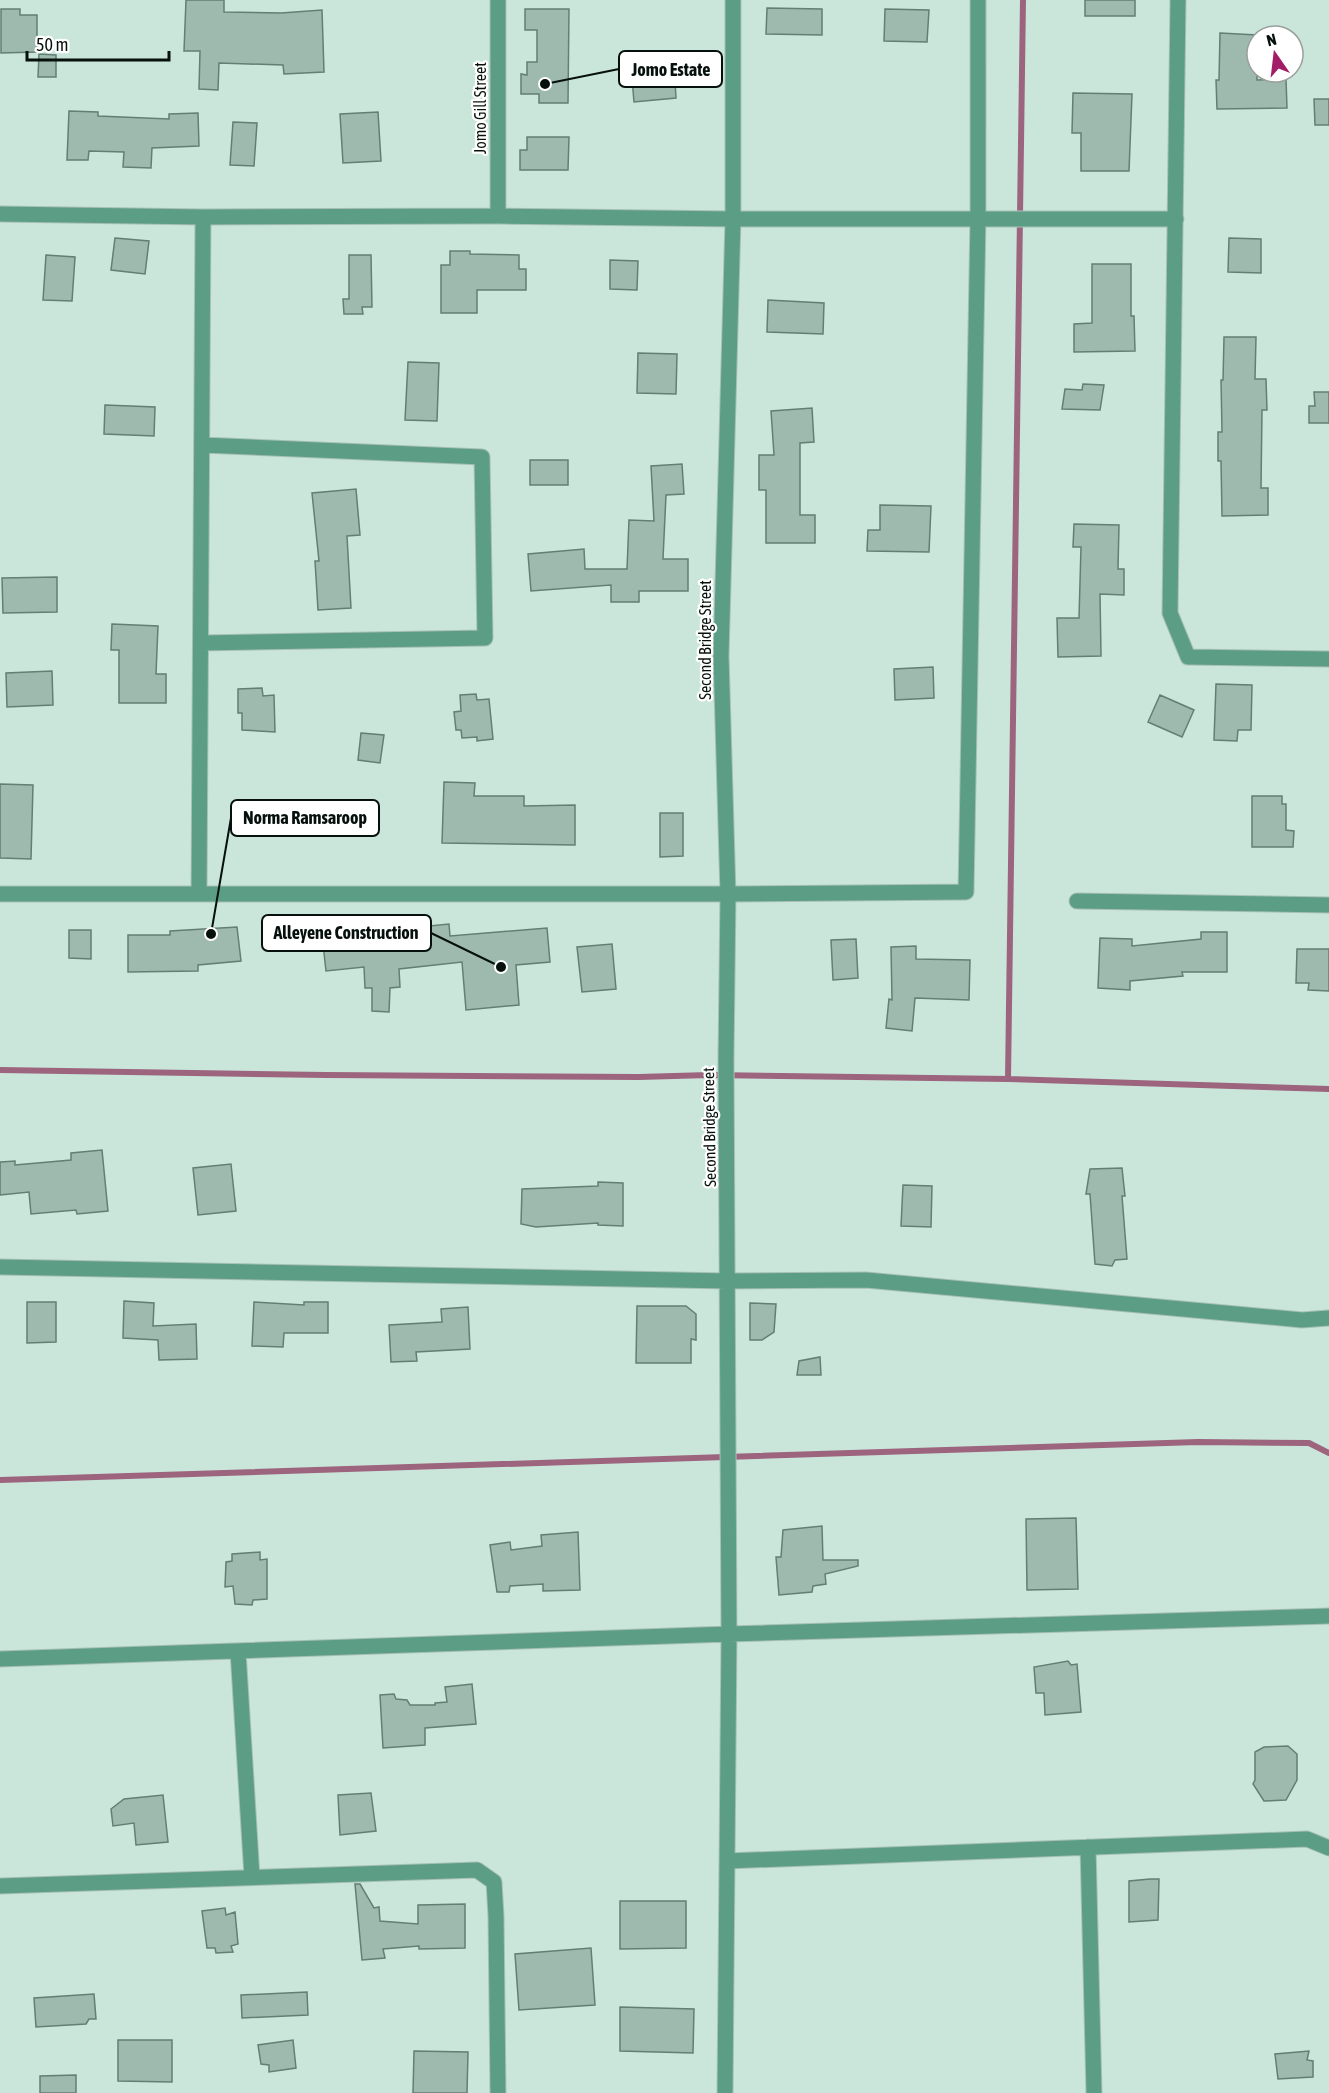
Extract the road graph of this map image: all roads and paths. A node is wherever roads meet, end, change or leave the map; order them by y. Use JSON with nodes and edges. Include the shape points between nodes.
{"nodes":[{"id":1,"x":498,"y":0,"type":"edge"},
{"id":2,"x":732,"y":0,"type":"edge"},
{"id":3,"x":978,"y":0,"type":"edge"},
{"id":4,"x":1178,"y":0,"type":"edge"},
{"id":5,"x":0,"y":214,"type":"edge"},
{"id":6,"x":498,"y":216,"type":"junction"},
{"id":7,"x":203,"y":218,"type":"junction"},
{"id":8,"x":978,"y":218,"type":"junction"},
{"id":9,"x":733,"y":219,"type":"junction"},
{"id":10,"x":1176,"y":219,"type":"junction"},
{"id":11,"x":202,"y":445,"type":"junction"},
{"id":12,"x":201,"y":643,"type":"junction"},
{"id":13,"x":1329,"y":659,"type":"edge"},
{"id":14,"x":0,"y":894,"type":"edge"},
{"id":15,"x":199,"y":894,"type":"junction"},
{"id":16,"x":728,"y":894,"type":"junction"},
{"id":17,"x":1077,"y":901,"type":"dead end"},
{"id":18,"x":1329,"y":905,"type":"edge"},
{"id":19,"x":0,"y":1267,"type":"edge"},
{"id":20,"x":728,"y":1281,"type":"junction"},
{"id":21,"x":1329,"y":1318,"type":"edge"},
{"id":22,"x":1329,"y":1616,"type":"edge"},
{"id":23,"x":729,"y":1634,"type":"junction"},
{"id":24,"x":238,"y":1651,"type":"junction"},
{"id":25,"x":0,"y":1659,"type":"edge"},
{"id":26,"x":1088,"y":1847,"type":"junction"},
{"id":27,"x":1329,"y":1848,"type":"edge"},
{"id":28,"x":727,"y":1861,"type":"junction"},
{"id":29,"x":252,"y":1877,"type":"junction"},
{"id":30,"x":0,"y":1886,"type":"edge"},
{"id":31,"x":498,"y":2093,"type":"edge"},
{"id":32,"x":725,"y":2093,"type":"edge"},
{"id":33,"x":1094,"y":2093,"type":"edge"}],
"edges":[{"from":1,"to":6,"type":"street","name":"Jomo Gill Street"},
{"from":2,"to":9,"type":"street","name":"Second Bridge Street"},
{"from":3,"to":8,"type":"street"},
{"from":4,"to":10,"type":"street"},
{"from":5,"to":7,"type":"street"},
{"from":6,"to":7,"type":"street"},
{"from":6,"to":9,"type":"street"},
{"from":7,"to":11,"type":"street"},
{"from":8,"to":9,"type":"street"},
{"from":8,"to":10,"type":"street"},
{"from":8,"to":16,"type":"street","via":[[966,892]]},
{"from":9,"to":16,"type":"street","name":"Second Bridge Street","via":[[721,656]]},
{"from":10,"to":13,"type":"street","via":[[1170,613],[1188,657]]},
{"from":11,"to":12,"type":"street"},
{"from":11,"to":12,"type":"street","via":[[482,457],[485,638]]},
{"from":12,"to":15,"type":"street"},
{"from":14,"to":15,"type":"street"},
{"from":15,"to":16,"type":"street"},
{"from":16,"to":20,"type":"street","name":"Second Bridge Street"},
{"from":17,"to":18,"type":"street"},
{"from":19,"to":20,"type":"street"},
{"from":20,"to":21,"type":"street","via":[[866,1280],[1302,1320]]},
{"from":20,"to":23,"type":"street","name":"Second Bridge Street"},
{"from":22,"to":23,"type":"street"},
{"from":23,"to":24,"type":"street"},
{"from":23,"to":28,"type":"street","name":"Second Bridge Street"},
{"from":24,"to":25,"type":"street"},
{"from":24,"to":29,"type":"street"},
{"from":26,"to":27,"type":"street","via":[[1307,1839]]},
{"from":26,"to":28,"type":"street"},
{"from":26,"to":33,"type":"street"},
{"from":28,"to":32,"type":"street","name":"Second Bridge Street"},
{"from":29,"to":30,"type":"street"},
{"from":29,"to":31,"type":"street","via":[[477,1870],[494,1882]]}]}
